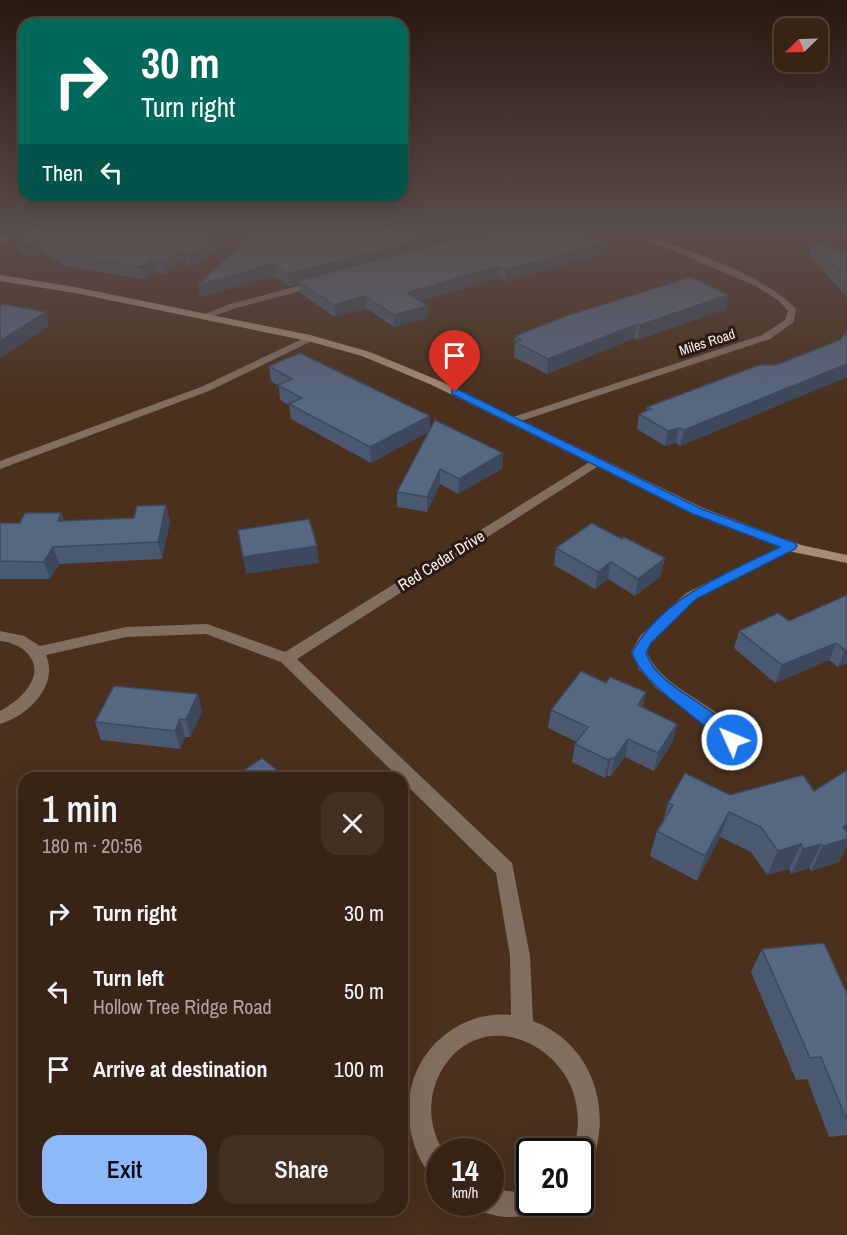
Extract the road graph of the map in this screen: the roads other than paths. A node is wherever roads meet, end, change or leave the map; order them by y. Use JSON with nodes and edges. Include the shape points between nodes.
{"nodes":[{"id":1,"x":66,"y":289,"type":"edge"},
{"id":2,"x":298,"y":289,"type":"edge"},
{"id":3,"x":766,"y":289,"type":"edge"},
{"id":4,"x":202,"y":317,"type":"junction"},
{"id":5,"x":310,"y":338,"type":"junction"},
{"id":6,"x":514,"y":420,"type":"junction"},
{"id":7,"x":596,"y":462,"type":"junction"},
{"id":8,"x":0,"y":465,"type":"edge"},
{"id":9,"x":790,"y":546,"type":"junction"},
{"id":10,"x":847,"y":559,"type":"edge"},
{"id":11,"x":0,"y":636,"type":"edge"},
{"id":12,"x":38,"y":652,"type":"junction"},
{"id":13,"x":287,"y":658,"type":"junction"},
{"id":14,"x":0,"y":718,"type":"edge"},
{"id":15,"x":732,"y":740,"type":"dead end"},
{"id":16,"x":405,"y":772,"type":"edge"},
{"id":17,"x":408,"y":775,"type":"edge"},
{"id":18,"x":522,"y":1026,"type":"junction"},
{"id":19,"x":588,"y":1138,"type":"edge"},
{"id":20,"x":426,"y":1143,"type":"edge"}],
"edges":[{"from":1,"to":4,"type":"main road"},
{"from":2,"to":4,"type":"street"},
{"from":3,"to":6,"type":"street","name":"Miles Road","via":[[793,311],[789,322],[766,337]]},
{"from":4,"to":5,"type":"main road"},
{"from":5,"to":6,"type":"main road","via":[[366,354]]},
{"from":5,"to":8,"type":"street","via":[[205,388]]},
{"from":6,"to":7,"type":"main road"},
{"from":7,"to":9,"type":"main road","via":[[698,511]]},
{"from":7,"to":13,"type":"street","name":"Red Cedar Drive"},
{"from":9,"to":10,"type":"main road"},
{"from":9,"to":15,"type":"street","via":[[691,596],[645,640],[639,653],[642,664],[661,682]]},
{"from":11,"to":12,"type":"street","via":[[25,641]]},
{"from":12,"to":13,"type":"street","via":[[126,632],[207,628]]},
{"from":12,"to":14,"type":"street","via":[[43,667],[39,684],[25,701]]},
{"from":13,"to":16,"type":"street"},
{"from":17,"to":18,"type":"street","via":[[505,869],[520,956]]},
{"from":18,"to":19,"type":"street","via":[[548,1039],[570,1060],[585,1087],[591,1118]]},
{"from":18,"to":20,"type":"street","via":[[493,1024],[467,1030],[443,1046],[427,1070],[419,1099],[421,1131]]}]}
